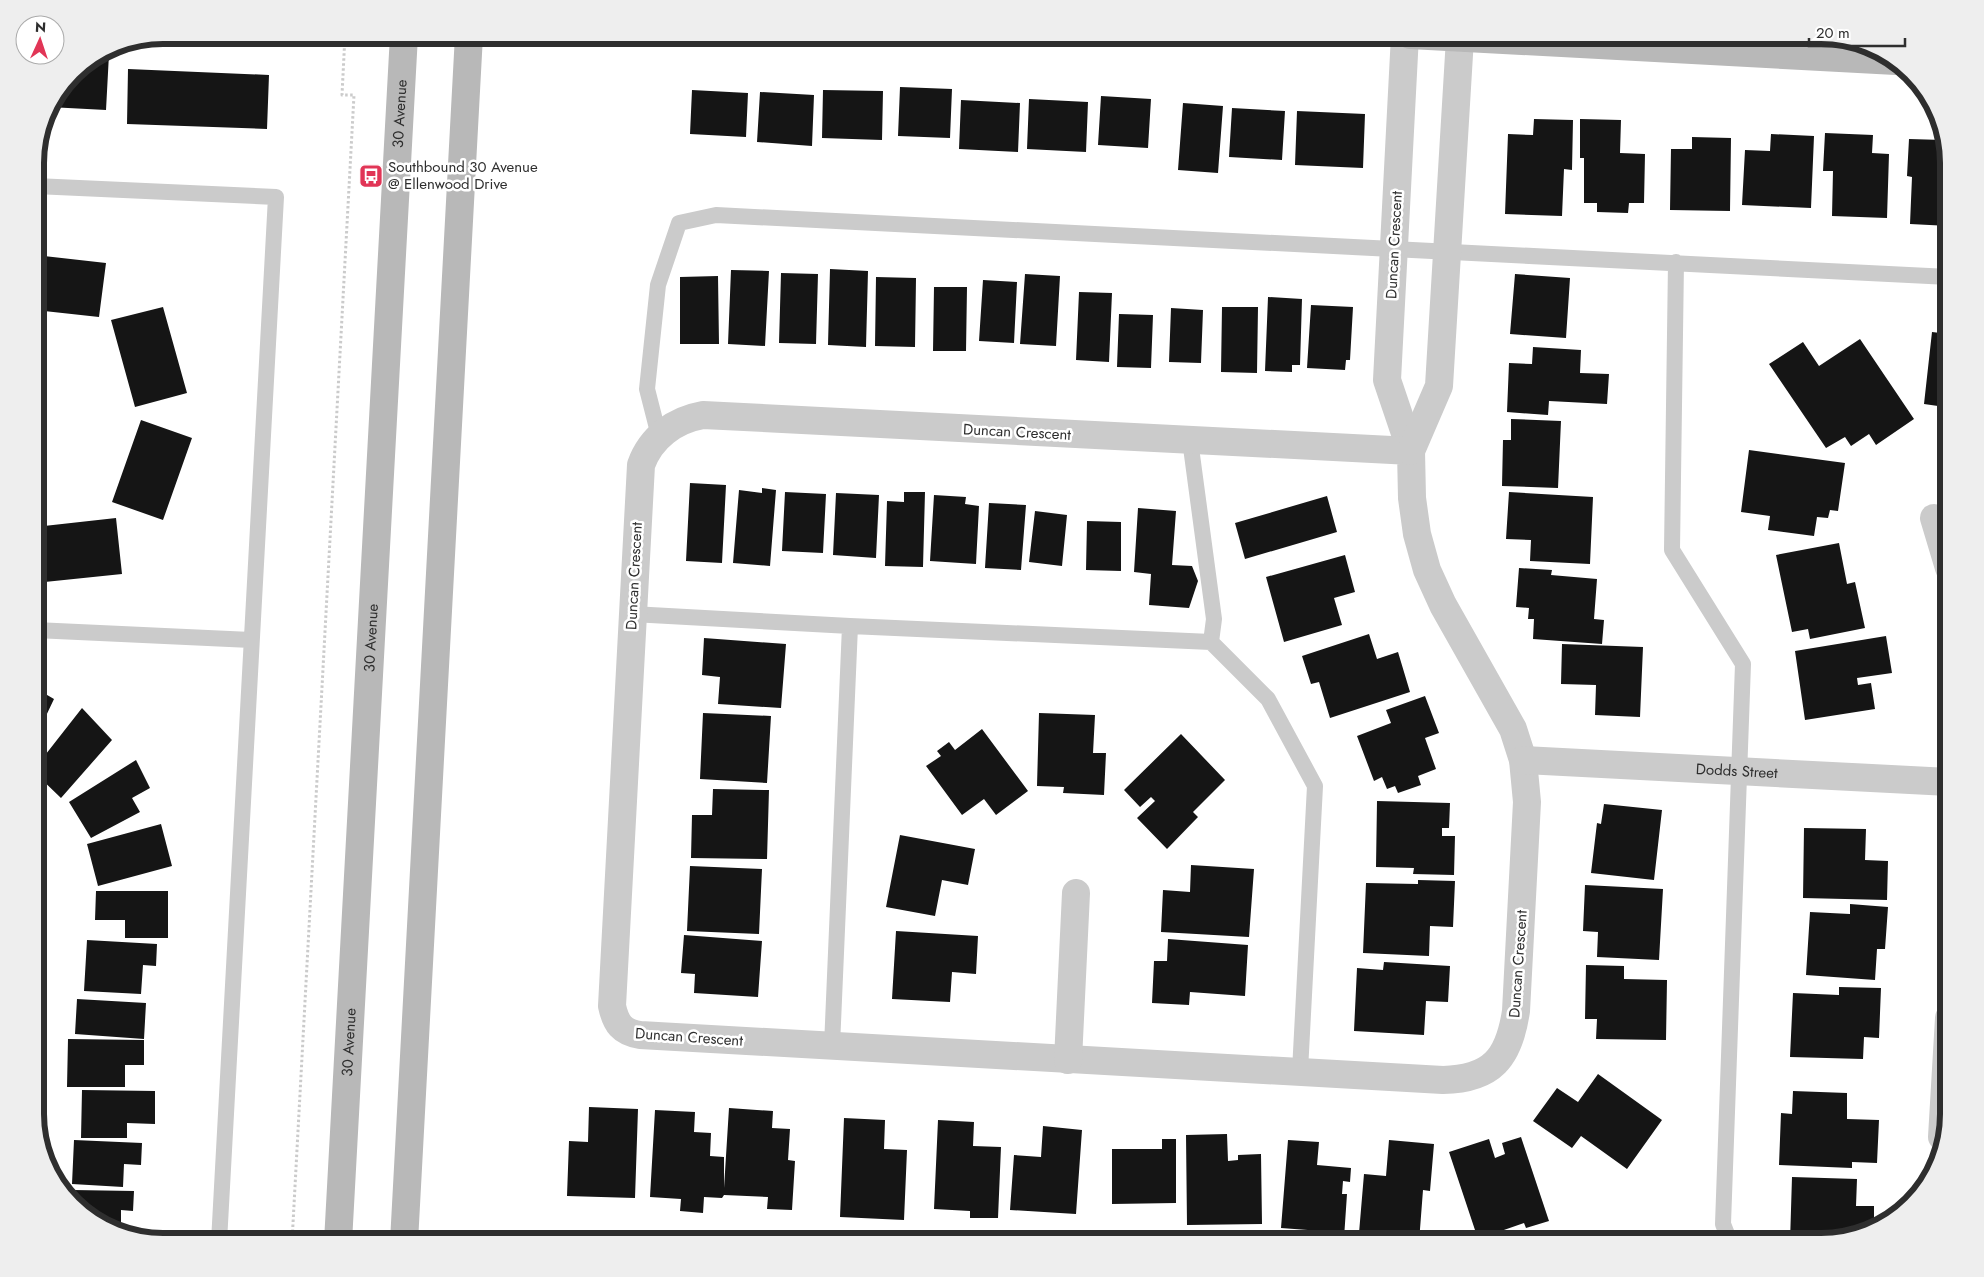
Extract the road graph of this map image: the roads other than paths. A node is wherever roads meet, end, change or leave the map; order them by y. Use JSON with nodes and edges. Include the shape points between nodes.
{"nodes":[{"id":1,"x":404,"y":44,"type":"edge"},
{"id":2,"x":469,"y":44,"type":"edge"},
{"id":3,"x":1405,"y":44,"type":"edge"},
{"id":4,"x":1460,"y":44,"type":"edge"},
{"id":5,"x":1574,"y":44,"type":"edge"},
{"id":6,"x":1881,"y":60,"type":"edge"},
{"id":7,"x":44,"y":186,"type":"edge"},
{"id":8,"x":1394,"y":249,"type":"junction"},
{"id":9,"x":1448,"y":252,"type":"junction"},
{"id":10,"x":1676,"y":262,"type":"junction"},
{"id":11,"x":1940,"y":277,"type":"edge"},
{"id":12,"x":659,"y":436,"type":"junction"},
{"id":13,"x":1190,"y":440,"type":"junction"},
{"id":14,"x":1411,"y":451,"type":"junction"},
{"id":15,"x":1934,"y":518,"type":"dead end"},
{"id":16,"x":1940,"y":538,"type":"edge"},
{"id":17,"x":632,"y":614,"type":"junction"},
{"id":18,"x":850,"y":626,"type":"junction"},
{"id":19,"x":44,"y":630,"type":"edge"},
{"id":20,"x":251,"y":640,"type":"junction"},
{"id":21,"x":1211,"y":642,"type":"junction"},
{"id":22,"x":1523,"y":760,"type":"junction"},
{"id":23,"x":1740,"y":772,"type":"junction"},
{"id":24,"x":1940,"y":782,"type":"edge"},
{"id":25,"x":1076,"y":893,"type":"dead end"},
{"id":26,"x":832,"y":1046,"type":"junction"},
{"id":27,"x":1068,"y":1060,"type":"junction"},
{"id":28,"x":1300,"y":1071,"type":"junction"},
{"id":29,"x":219,"y":1233,"type":"edge"},
{"id":30,"x":338,"y":1233,"type":"edge"},
{"id":31,"x":404,"y":1233,"type":"edge"},
{"id":32,"x":1726,"y":1233,"type":"edge"}],
"edges":[{"from":1,"to":30,"type":"main road","name":"30 Avenue"},
{"from":2,"to":31,"type":"main road"},
{"from":3,"to":8,"type":"street","name":"Duncan Crescent"},
{"from":4,"to":9,"type":"street","name":"Duncan Crescent"},
{"from":5,"to":6,"type":"main road"},
{"from":7,"to":20,"type":"lane","via":[[276,197]]},
{"from":8,"to":9,"type":"lane"},
{"from":8,"to":12,"type":"lane","via":[[716,215],[679,223],[658,285],[647,389]]},
{"from":8,"to":14,"type":"street","name":"Duncan Crescent","via":[[1387,380]]},
{"from":9,"to":10,"type":"lane"},
{"from":9,"to":14,"type":"street","name":"Duncan Crescent","via":[[1439,386]]},
{"from":10,"to":11,"type":"lane"},
{"from":10,"to":23,"type":"lane","via":[[1672,550],[1743,664]]},
{"from":12,"to":13,"type":"street","name":"Duncan Crescent","via":[[687,418],[703,415]]},
{"from":12,"to":17,"type":"street","name":"Duncan Crescent","via":[[646,452],[641,465]]},
{"from":13,"to":14,"type":"street","name":"Duncan Crescent"},
{"from":13,"to":21,"type":"lane","via":[[1214,619]]},
{"from":14,"to":22,"type":"street","name":"Duncan Crescent","via":[[1412,498],[1427,570],[1443,606],[1512,729]]},
{"from":15,"to":16,"type":"street"},
{"from":17,"to":18,"type":"lane"},
{"from":17,"to":26,"type":"street","name":"Duncan Crescent","via":[[612,1006],[614,1019],[621,1029],[640,1035]]},
{"from":18,"to":21,"type":"lane"},
{"from":18,"to":26,"type":"lane"},
{"from":19,"to":20,"type":"lane"},
{"from":20,"to":29,"type":"lane"},
{"from":21,"to":28,"type":"lane","via":[[1268,699],[1315,786]]},
{"from":22,"to":23,"type":"street","name":"Dodds Street"},
{"from":22,"to":28,"type":"street","name":"Duncan Crescent","via":[[1527,802],[1516,1011],[1510,1040],[1503,1054],[1478,1076],[1461,1080]]},
{"from":23,"to":24,"type":"street","name":"Dodds Street"},
{"from":23,"to":32,"type":"lane","via":[[1723,1224]]},
{"from":25,"to":27,"type":"street"},
{"from":26,"to":27,"type":"street","name":"Duncan Crescent"},
{"from":27,"to":28,"type":"street","name":"Duncan Crescent"}]}
